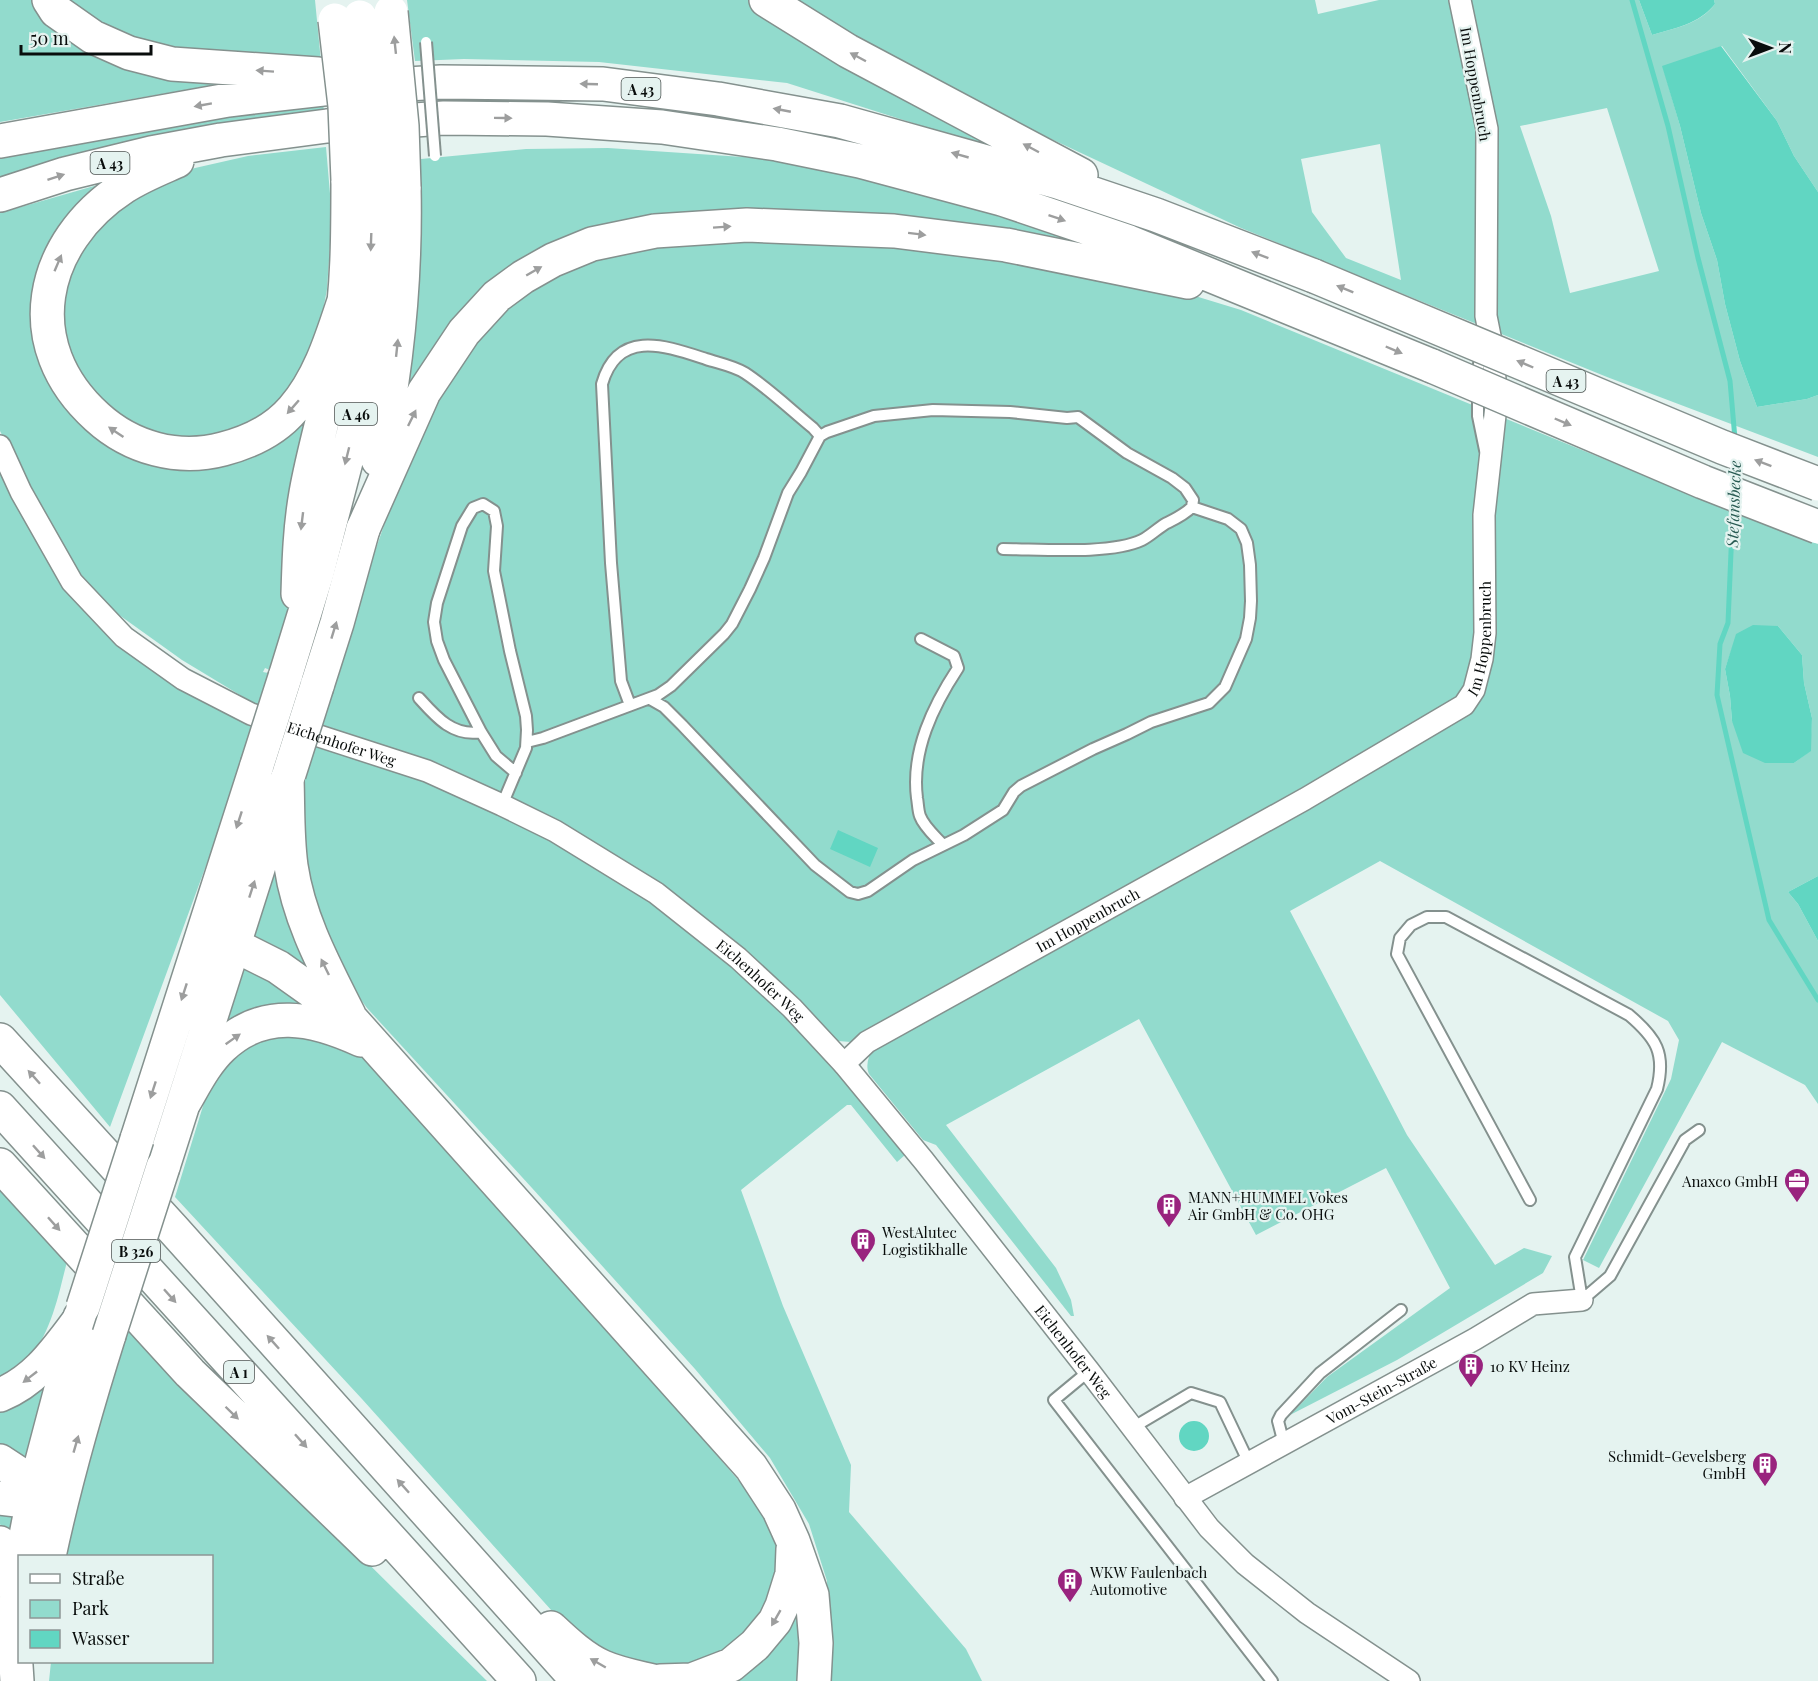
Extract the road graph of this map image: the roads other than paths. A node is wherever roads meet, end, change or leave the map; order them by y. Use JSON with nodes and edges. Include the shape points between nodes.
{"nodes":[{"id":1,"x":49,"y":0,"type":"edge"},
{"id":2,"x":766,"y":0,"type":"edge"},
{"id":3,"x":1460,"y":0,"type":"edge"},
{"id":4,"x":361,"y":8,"type":"edge"},
{"id":5,"x":426,"y":42,"type":"dead end"},
{"id":6,"x":433,"y":83,"type":"junction"},
{"id":7,"x":221,"y":140,"type":"junction"},
{"id":8,"x":0,"y":141,"type":"edge"},
{"id":9,"x":435,"y":156,"type":"dead end"},
{"id":10,"x":375,"y":184,"type":"junction"},
{"id":11,"x":0,"y":195,"type":"edge"},
{"id":12,"x":1156,"y":215,"type":"junction"},
{"id":13,"x":345,"y":298,"type":"junction"},
{"id":14,"x":1301,"y":312,"type":"junction"},
{"id":15,"x":820,"y":436,"type":"junction"},
{"id":16,"x":0,"y":446,"type":"edge"},
{"id":17,"x":1818,"y":484,"type":"edge"},
{"id":18,"x":1192,"y":507,"type":"junction"},
{"id":19,"x":1818,"y":527,"type":"edge"},
{"id":20,"x":363,"y":529,"type":"junction"},
{"id":21,"x":1003,"y":549,"type":"dead end"},
{"id":22,"x":297,"y":638,"type":"junction"},
{"id":23,"x":921,"y":639,"type":"dead end"},
{"id":24,"x":419,"y":698,"type":"dead end"},
{"id":25,"x":650,"y":699,"type":"junction"},
{"id":26,"x":630,"y":705,"type":"junction"},
{"id":27,"x":482,"y":732,"type":"junction"},
{"id":28,"x":527,"y":742,"type":"junction"},
{"id":29,"x":257,"y":765,"type":"joint"},
{"id":30,"x":516,"y":772,"type":"junction"},
{"id":31,"x":288,"y":777,"type":"junction"},
{"id":32,"x":502,"y":805,"type":"junction"},
{"id":33,"x":943,"y":845,"type":"junction"},
{"id":34,"x":199,"y":944,"type":"junction"},
{"id":35,"x":234,"y":945,"type":"junction"},
{"id":36,"x":351,"y":1019,"type":"junction"},
{"id":37,"x":0,"y":1040,"type":"edge"},
{"id":38,"x":374,"y":1046,"type":"junction"},
{"id":39,"x":844,"y":1064,"type":"junction"},
{"id":40,"x":185,"y":1101,"type":"junction"},
{"id":41,"x":0,"y":1108,"type":"edge"},
{"id":42,"x":1699,"y":1130,"type":"dead end"},
{"id":43,"x":0,"y":1165,"type":"edge"},
{"id":44,"x":1530,"y":1200,"type":"dead end"},
{"id":45,"x":1582,"y":1300,"type":"junction"},
{"id":46,"x":1401,"y":1310,"type":"dead end"},
{"id":47,"x":82,"y":1313,"type":"junction"},
{"id":48,"x":1089,"y":1371,"type":"junction"},
{"id":49,"x":0,"y":1395,"type":"edge"},
{"id":50,"x":1132,"y":1428,"type":"junction"},
{"id":51,"x":1284,"y":1444,"type":"junction"},
{"id":52,"x":0,"y":1461,"type":"edge"},
{"id":53,"x":1249,"y":1463,"type":"junction"},
{"id":54,"x":43,"y":1496,"type":"junction"},
{"id":55,"x":0,"y":1498,"type":"edge"},
{"id":56,"x":1185,"y":1498,"type":"junction"},
{"id":57,"x":443,"y":1530,"type":"junction"},
{"id":58,"x":793,"y":1541,"type":"junction"},
{"id":59,"x":0,"y":1543,"type":"edge"},
{"id":60,"x":23,"y":1555,"type":"edge"},
{"id":61,"x":49,"y":1555,"type":"edge"},
{"id":62,"x":18,"y":1584,"type":"edge"},
{"id":63,"x":478,"y":1635,"type":"junction"},
{"id":64,"x":32,"y":1663,"type":"edge"},
{"id":65,"x":17,"y":1681,"type":"edge"},
{"id":66,"x":29,"y":1681,"type":"edge"},
{"id":67,"x":519,"y":1681,"type":"edge"},
{"id":68,"x":578,"y":1681,"type":"edge"},
{"id":69,"x":653,"y":1681,"type":"edge"},
{"id":70,"x":660,"y":1681,"type":"edge"},
{"id":71,"x":814,"y":1681,"type":"edge"},
{"id":72,"x":1272,"y":1681,"type":"edge"},
{"id":73,"x":1409,"y":1681,"type":"edge"}],
"edges":[{"from":6,"to":1,"type":"main road","one_way":true,"via":[[172,64],[129,53],[93,37],[56,11]]},
{"from":12,"to":2,"type":"main road","one_way":true,"via":[[848,51]]},
{"from":3,"to":39,"type":"street","name":"Im Hoppenbruch","via":[[1487,129],[1486,316],[1494,356],[1496,406],[1484,515],[1485,633],[1473,690],[1464,705],[1305,799],[867,1042]]},
{"from":4,"to":10,"type":"main road","bridge":true,"via":[[345,106]]},
{"from":4,"to":10,"type":"main road","number":"A 46","bridge":true,"via":[[400,104]]},
{"from":5,"to":9,"type":"lane","bridge":true},
{"from":6,"to":8,"type":"main road","number":"A 43","one_way":true,"via":[[323,89],[228,100]]},
{"from":12,"to":6,"type":"main road","number":"A 43","one_way":true,"via":[[1058,182],[840,121],[778,109],[603,84]]},
{"from":11,"to":7,"type":"main road","number":"A 43","one_way":true,"via":[[65,174]]},
{"from":13,"to":7,"type":"main road","one_way":true,"via":[[307,390],[293,409],[257,438],[216,451],[153,449],[120,435],[81,402],[63,378],[48,327],[49,288],[61,255],[97,208],[124,187]]},
{"from":7,"to":14,"type":"main road","number":"A 43","one_way":true,"via":[[327,126],[444,117],[662,127],[777,144],[860,161],[1002,199],[1129,242]]},
{"from":10,"to":13,"type":"main road","via":[[347,268]]},
{"from":20,"to":10,"type":"main road","number":"A 46","one_way":true,"via":[[385,430],[403,274]]},
{"from":10,"to":22,"type":"main road","number":"A 46","one_way":true,"via":[[365,345],[354,431]]},
{"from":17,"to":12,"type":"main road","number":"A 43","one_way":true,"bridge":true},
{"from":13,"to":22,"type":"main road","one_way":true,"via":[[301,526]]},
{"from":14,"to":19,"type":"main road","number":"A 43","one_way":true,"bridge":true},
{"from":20,"to":14,"type":"main road","one_way":true,"via":[[424,392],[464,332],[497,296],[523,277],[592,243],[655,231],[747,225],[894,231],[1006,245],[1180,280]]},
{"from":15,"to":18,"type":"lane","via":[[874,416],[933,410],[1078,417],[1185,488],[1193,500]]},
{"from":15,"to":25,"type":"lane","via":[[788,493],[764,558],[732,624],[671,686]]},
{"from":15,"to":26,"type":"lane","via":[[742,372],[659,345],[630,349],[612,362],[602,384],[607,507],[621,681]]},
{"from":16,"to":32,"type":"street","name":"Eichenhofer Weg","via":[[72,582],[124,637],[183,679],[251,714],[427,771]]},
{"from":18,"to":21,"type":"lane","via":[[1143,539],[1121,546]]},
{"from":18,"to":33,"type":"lane","via":[[1228,519],[1241,529],[1247,543],[1250,618],[1246,639],[1225,687],[1209,703],[1151,722],[1021,786],[1003,810]]},
{"from":31,"to":20,"type":"main road","number":"A 46","one_way":true,"bridge":true},
{"from":22,"to":29,"type":"main road","number":"A 46","bridge":true},
{"from":23,"to":33,"type":"lane","via":[[954,656],[958,668],[925,730],[915,785],[920,817]]},
{"from":24,"to":27,"type":"lane","via":[[449,727],[472,734]]},
{"from":25,"to":26,"type":"lane"},
{"from":25,"to":33,"type":"lane","via":[[676,719],[815,865],[850,892],[868,891]]},
{"from":26,"to":28,"type":"lane"},
{"from":27,"to":28,"type":"lane","via":[[444,660],[434,622],[462,526],[473,508],[483,504],[494,511],[497,526],[494,571],[526,716]]},
{"from":27,"to":30,"type":"lane","via":[[496,756]]},
{"from":28,"to":30,"type":"lane"},
{"from":29,"to":34,"type":"main road","number":"B 326","one_way":true},
{"from":30,"to":32,"type":"lane"},
{"from":35,"to":31,"type":"main road","number":"B 326","one_way":true},
{"from":36,"to":31,"type":"main road","one_way":true,"via":[[312,941],[300,905],[290,855]]},
{"from":32,"to":39,"type":"street","name":"Eichenhofer Weg","via":[[555,831],[656,892],[738,958]]},
{"from":34,"to":35,"type":"main road","via":[[213,941]]},
{"from":34,"to":47,"type":"main road","number":"B 326","one_way":true,"bridge":true},
{"from":35,"to":36,"type":"main road","via":[[278,967]]},
{"from":35,"to":40,"type":"main road","number":"B 326"},
{"from":36,"to":38,"type":"main road"},
{"from":57,"to":37,"type":"main road","one_way":true},
{"from":40,"to":38,"type":"main road","one_way":true,"via":[[222,1047],[248,1029],[276,1020],[335,1028]]},
{"from":38,"to":58,"type":"main road","via":[[751,1467],[779,1510]]},
{"from":39,"to":48,"type":"street","name":"Eichenhofer Weg"},
{"from":54,"to":40,"type":"main road","number":"B 326","one_way":true,"bridge":true,"via":[[75,1446]]},
{"from":41,"to":63,"type":"main road","number":"A 1","one_way":true},
{"from":42,"to":45,"type":"lane","via":[[1685,1140],[1610,1276]]},
{"from":43,"to":63,"type":"main road","one_way":true,"via":[[190,1373],[397,1574]]},
{"from":44,"to":45,"type":"lane","via":[[1397,954],[1400,938],[1411,925],[1427,917],[1446,917],[1629,1015],[1656,1043],[1661,1074],[1657,1089],[1575,1257]]},
{"from":45,"to":51,"type":"street","name":"Vom-Stein-Straße","via":[[1533,1304]]},
{"from":46,"to":51,"type":"lane","via":[[1320,1373],[1281,1415],[1278,1421]]},
{"from":47,"to":49,"type":"main road","one_way":true,"via":[[40,1369],[21,1385]]},
{"from":47,"to":54,"type":"main road","number":"B 326"},
{"from":48,"to":50,"type":"street","name":"Eichenhofer Weg"},
{"from":48,"to":72,"type":"lane","via":[[1054,1400]]},
{"from":50,"to":53,"type":"lane","via":[[1191,1393],[1220,1402]]},
{"from":50,"to":56,"type":"street","name":"Eichenhofer Weg"},
{"from":51,"to":53,"type":"street","name":"Vom-Stein-Straße"},
{"from":52,"to":54,"type":"main road"},
{"from":53,"to":56,"type":"street","name":"Vom-Stein-Straße"},
{"from":54,"to":55,"type":"main road"},
{"from":54,"to":60,"type":"main road","number":"B 326"},
{"from":54,"to":61,"type":"main road","number":"B 326"},
{"from":56,"to":73,"type":"street","name":"Eichenhofer Weg","via":[[1245,1564],[1306,1613]]},
{"from":57,"to":68,"type":"main road"},
{"from":69,"to":57,"type":"main road","one_way":true,"via":[[601,1666],[566,1641]]},
{"from":58,"to":70,"type":"main road","one_way":true,"via":[[788,1590],[775,1621],[755,1645],[722,1669],[692,1680]]},
{"from":58,"to":71,"type":"main road","via":[[812,1594]]},
{"from":59,"to":62,"type":"main road"},
{"from":62,"to":65,"type":"main road","via":[[14,1635]]},
{"from":63,"to":67,"type":"main road","number":"A 1"},
{"from":64,"to":66,"type":"main road"}]}
